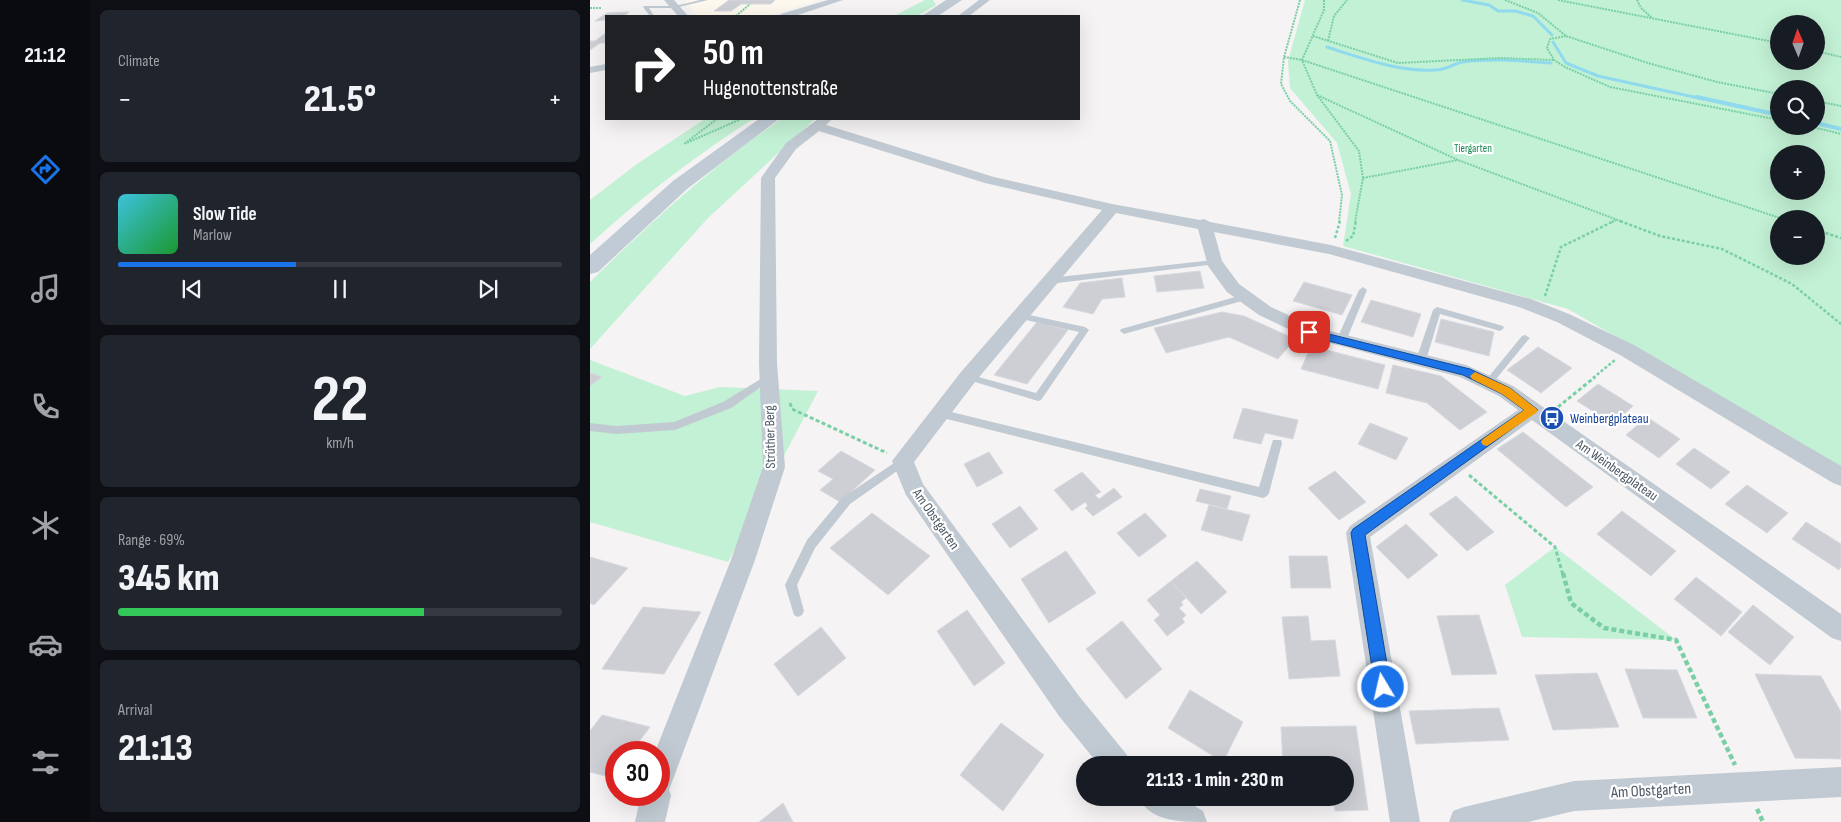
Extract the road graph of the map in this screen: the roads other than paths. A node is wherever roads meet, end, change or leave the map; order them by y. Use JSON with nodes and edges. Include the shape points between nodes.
{"nodes":[{"id":1,"x":706,"y":0,"type":"edge"},
{"id":2,"x":838,"y":0,"type":"edge"},
{"id":3,"x":955,"y":0,"type":"edge"},
{"id":4,"x":985,"y":0,"type":"edge"},
{"id":5,"x":672,"y":3,"type":"edge"},
{"id":6,"x":651,"y":15,"type":"edge"},
{"id":7,"x":681,"y":15,"type":"edge"},
{"id":8,"x":788,"y":15,"type":"edge"},
{"id":9,"x":931,"y":15,"type":"edge"},
{"id":10,"x":963,"y":15,"type":"edge"},
{"id":11,"x":605,"y":67,"type":"edge"},
{"id":12,"x":590,"y":70,"type":"edge"},
{"id":13,"x":769,"y":120,"type":"edge"},
{"id":14,"x":821,"y":122,"type":"edge"},
{"id":15,"x":1112,"y":208,"type":"junction"},
{"id":16,"x":1204,"y":224,"type":"junction"},
{"id":17,"x":1214,"y":262,"type":"junction"},
{"id":18,"x":590,"y":267,"type":"edge"},
{"id":19,"x":1049,"y":281,"type":"junction"},
{"id":20,"x":1363,"y":290,"type":"dead end"},
{"id":21,"x":1246,"y":298,"type":"junction"},
{"id":22,"x":1020,"y":316,"type":"junction"},
{"id":23,"x":1500,"y":328,"type":"dead end"},
{"id":24,"x":1124,"y":331,"type":"dead end"},
{"id":25,"x":1525,"y":338,"type":"dead end"},
{"id":26,"x":1341,"y":340,"type":"junction"},
{"id":27,"x":1421,"y":360,"type":"junction"},
{"id":28,"x":968,"y":378,"type":"junction"},
{"id":29,"x":1488,"y":382,"type":"junction"},
{"id":30,"x":769,"y":388,"type":"junction"},
{"id":31,"x":939,"y":413,"type":"junction"},
{"id":32,"x":1538,"y":414,"type":"junction"},
{"id":33,"x":590,"y":428,"type":"edge"},
{"id":34,"x":1277,"y":443,"type":"dead end"},
{"id":35,"x":903,"y":461,"type":"junction"},
{"id":36,"x":1841,"y":477,"type":"edge"},
{"id":37,"x":798,"y":610,"type":"dead end"},
{"id":38,"x":1838,"y":629,"type":"edge"},
{"id":39,"x":670,"y":750,"type":"edge"},
{"id":40,"x":1110,"y":756,"type":"edge"},
{"id":41,"x":1841,"y":782,"type":"edge"},
{"id":42,"x":654,"y":806,"type":"edge"},
{"id":43,"x":1167,"y":806,"type":"edge"},
{"id":44,"x":650,"y":822,"type":"edge"},
{"id":45,"x":1192,"y":822,"type":"edge"},
{"id":46,"x":1405,"y":822,"type":"edge"},
{"id":47,"x":1464,"y":822,"type":"edge"}],
"edges":[{"from":1,"to":5,"type":"lane"},
{"from":2,"to":8,"type":"street"},
{"from":3,"to":9,"type":"main road"},
{"from":4,"to":10,"type":"street"},
{"from":5,"to":6,"type":"lane","via":[[645,7]]},
{"from":5,"to":7,"type":"street"},
{"from":11,"to":12,"type":"street"},
{"from":13,"to":18,"type":"main road","via":[[680,185]]},
{"from":14,"to":15,"type":"street","via":[[990,180]]},
{"from":14,"to":30,"type":"street","name":"Strüther Berg","via":[[791,146],[768,178]]},
{"from":15,"to":16,"type":"street"},
{"from":15,"to":19,"type":"street"},
{"from":16,"to":17,"type":"street","name":"Am Weinbergplateau"},
{"from":16,"to":36,"type":"street","via":[[1331,250],[1563,318],[1627,350]]},
{"from":17,"to":19,"type":"lane"},
{"from":17,"to":21,"type":"street","name":"Am Weinbergplateau","via":[[1233,288]]},
{"from":19,"to":22,"type":"street"},
{"from":20,"to":26,"type":"lane"},
{"from":21,"to":24,"type":"lane"},
{"from":21,"to":26,"type":"street","name":"Am Weinbergplateau","via":[[1309,332]]},
{"from":22,"to":28,"type":"street"},
{"from":22,"to":28,"type":"lane","via":[[1084,330],[1038,396]]},
{"from":23,"to":27,"type":"lane","via":[[1437,310]]},
{"from":25,"to":29,"type":"lane"},
{"from":26,"to":27,"type":"street","name":"Am Weinbergplateau"},
{"from":27,"to":29,"type":"street","name":"Am Weinbergplateau","via":[[1466,372]]},
{"from":28,"to":31,"type":"street"},
{"from":29,"to":32,"type":"street","name":"Am Weinbergplateau"},
{"from":30,"to":33,"type":"lane","via":[[675,426],[617,430]]},
{"from":30,"to":39,"type":"street","name":"Strüther Berg","via":[[774,467],[743,560]]},
{"from":31,"to":34,"type":"lane","via":[[1262,493]]},
{"from":31,"to":35,"type":"street"},
{"from":32,"to":38,"type":"street","name":"Am Weinbergplateau"},
{"from":32,"to":46,"type":"street","via":[[1456,464],[1358,533]]},
{"from":35,"to":37,"type":"lane","via":[[846,501],[811,544],[791,585]]},
{"from":35,"to":40,"type":"street","name":"Am Obstgarten","via":[[914,489],[1070,706]]},
{"from":41,"to":47,"type":"street","name":"Am Obstgarten","via":[[1574,796]]},
{"from":42,"to":44,"type":"street"},
{"from":43,"to":45,"type":"street"}]}
